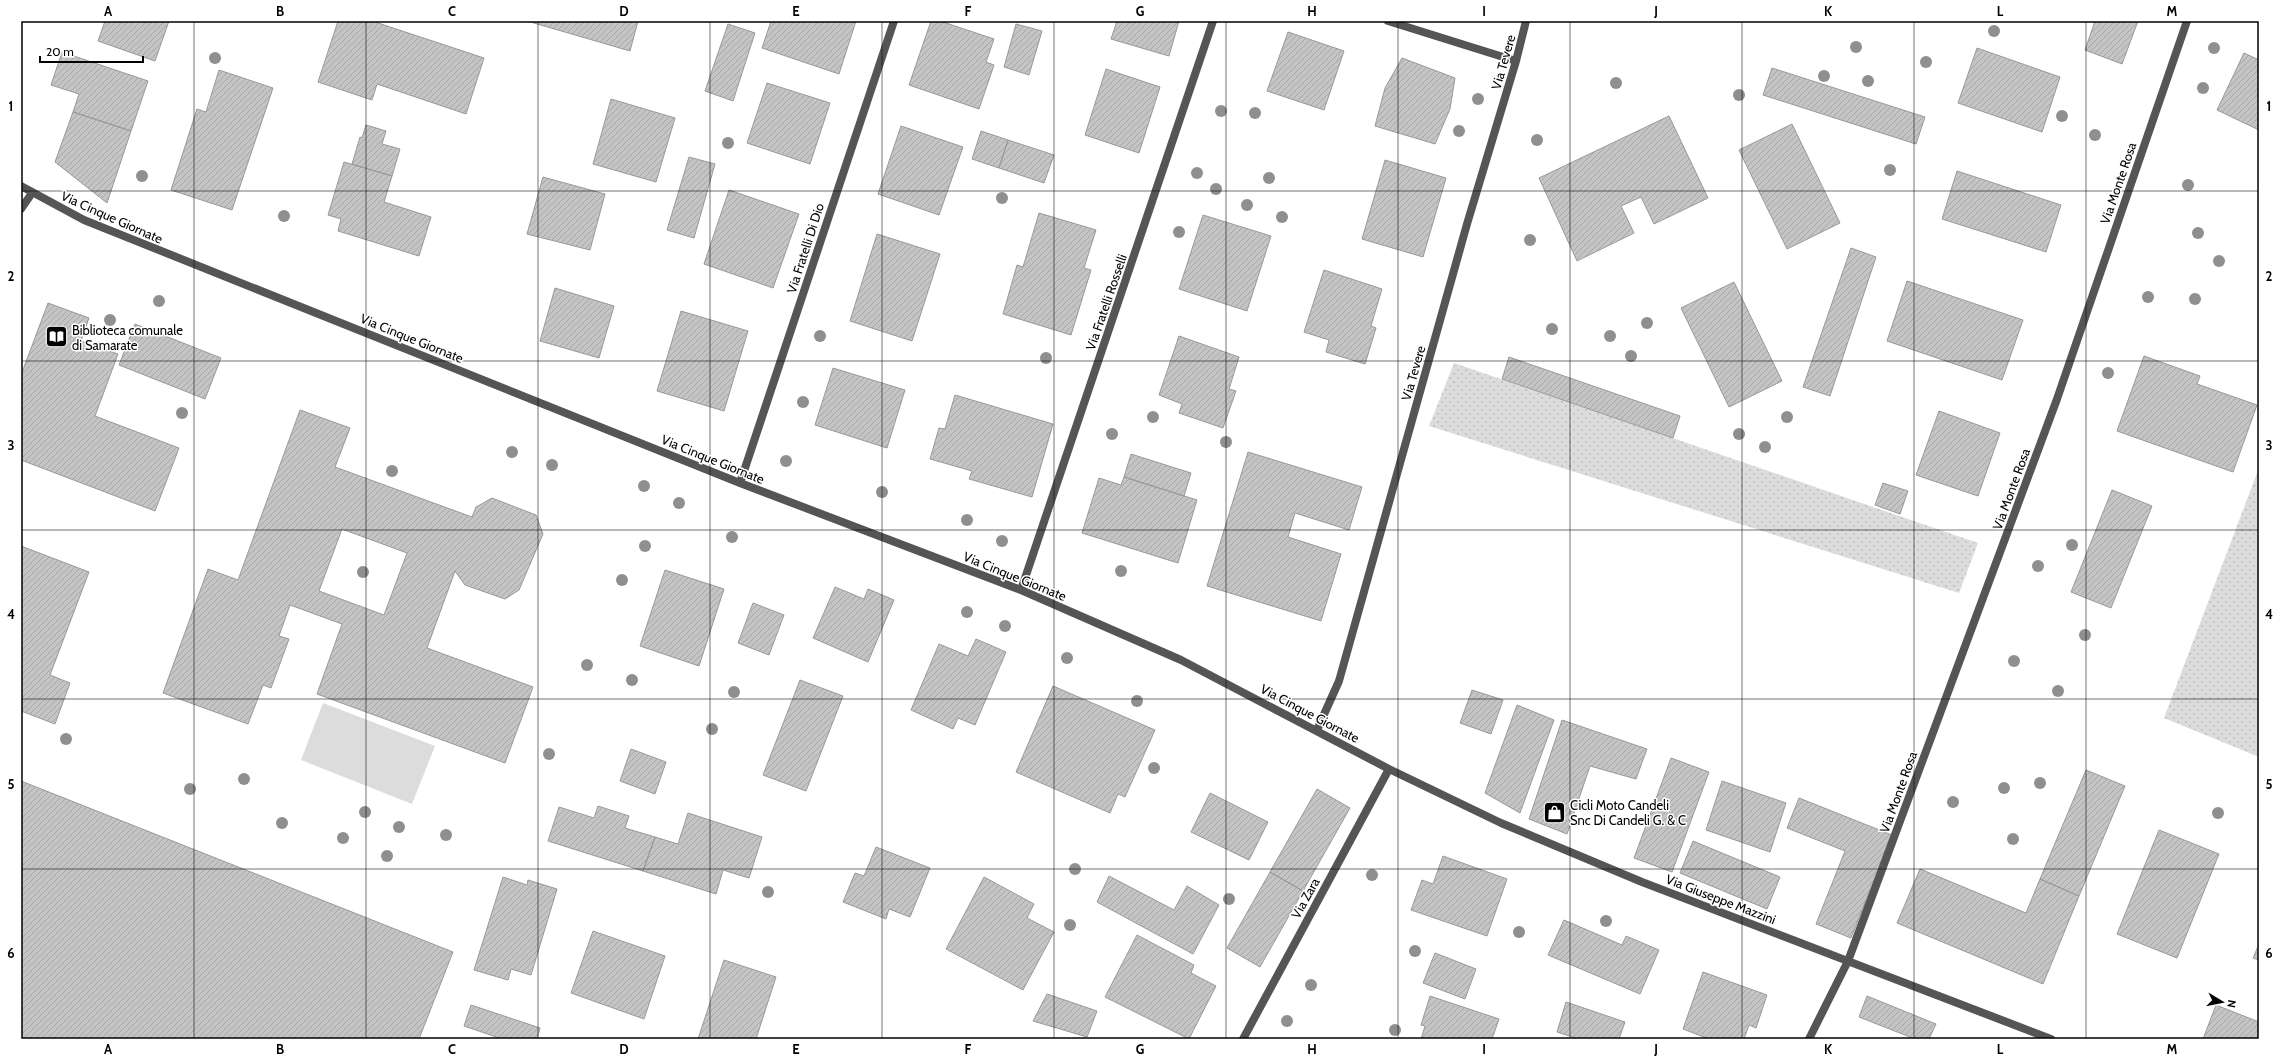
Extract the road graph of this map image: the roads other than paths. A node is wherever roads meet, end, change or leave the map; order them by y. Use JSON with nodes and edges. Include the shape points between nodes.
{"nodes":[{"id":1,"x":894,"y":21,"type":"edge"},
{"id":2,"x":1213,"y":21,"type":"edge"},
{"id":3,"x":1388,"y":21,"type":"edge"},
{"id":4,"x":1526,"y":21,"type":"edge"},
{"id":5,"x":2187,"y":21,"type":"edge"},
{"id":6,"x":1516,"y":61,"type":"junction"},
{"id":7,"x":21,"y":186,"type":"edge"},
{"id":8,"x":32,"y":193,"type":"junction"},
{"id":9,"x":21,"y":209,"type":"edge"},
{"id":10,"x":740,"y":483,"type":"junction"},
{"id":11,"x":1021,"y":590,"type":"junction"},
{"id":12,"x":1317,"y":730,"type":"junction"},
{"id":13,"x":1389,"y":769,"type":"junction"},
{"id":14,"x":1848,"y":961,"type":"junction"},
{"id":15,"x":1242,"y":1039,"type":"edge"},
{"id":16,"x":1809,"y":1039,"type":"edge"},
{"id":17,"x":2051,"y":1039,"type":"edge"}],
"edges":[{"from":1,"to":10,"type":"street","name":"Via Fratelli Di Dio"},
{"from":2,"to":11,"type":"street","name":"Via Fratelli Rosselli"},
{"from":3,"to":6,"type":"street"},
{"from":4,"to":6,"type":"street","name":"Via Tevere"},
{"from":5,"to":14,"type":"street","name":"Via Monte Rosa","via":[[2057,399]]},
{"from":6,"to":12,"type":"street","name":"Via Tevere","via":[[1467,224],[1339,681]]},
{"from":7,"to":8,"type":"street","name":"Via Cinque Giornate"},
{"from":8,"to":9,"type":"street"},
{"from":8,"to":10,"type":"street","name":"Via Cinque Giornate","via":[[84,220]]},
{"from":10,"to":11,"type":"street","name":"Via Cinque Giornate"},
{"from":11,"to":12,"type":"street","name":"Via Cinque Giornate","via":[[1181,660]]},
{"from":12,"to":13,"type":"street","name":"Via Cinque Giornate"},
{"from":13,"to":14,"type":"street","name":"Via Giuseppe Mazzini","via":[[1508,826],[1642,882]]},
{"from":13,"to":15,"type":"street","name":"Via Zara"},
{"from":14,"to":16,"type":"street","name":"Via Monte Rosa"},
{"from":14,"to":17,"type":"street","name":"Via Giuseppe Mazzini"}]}
